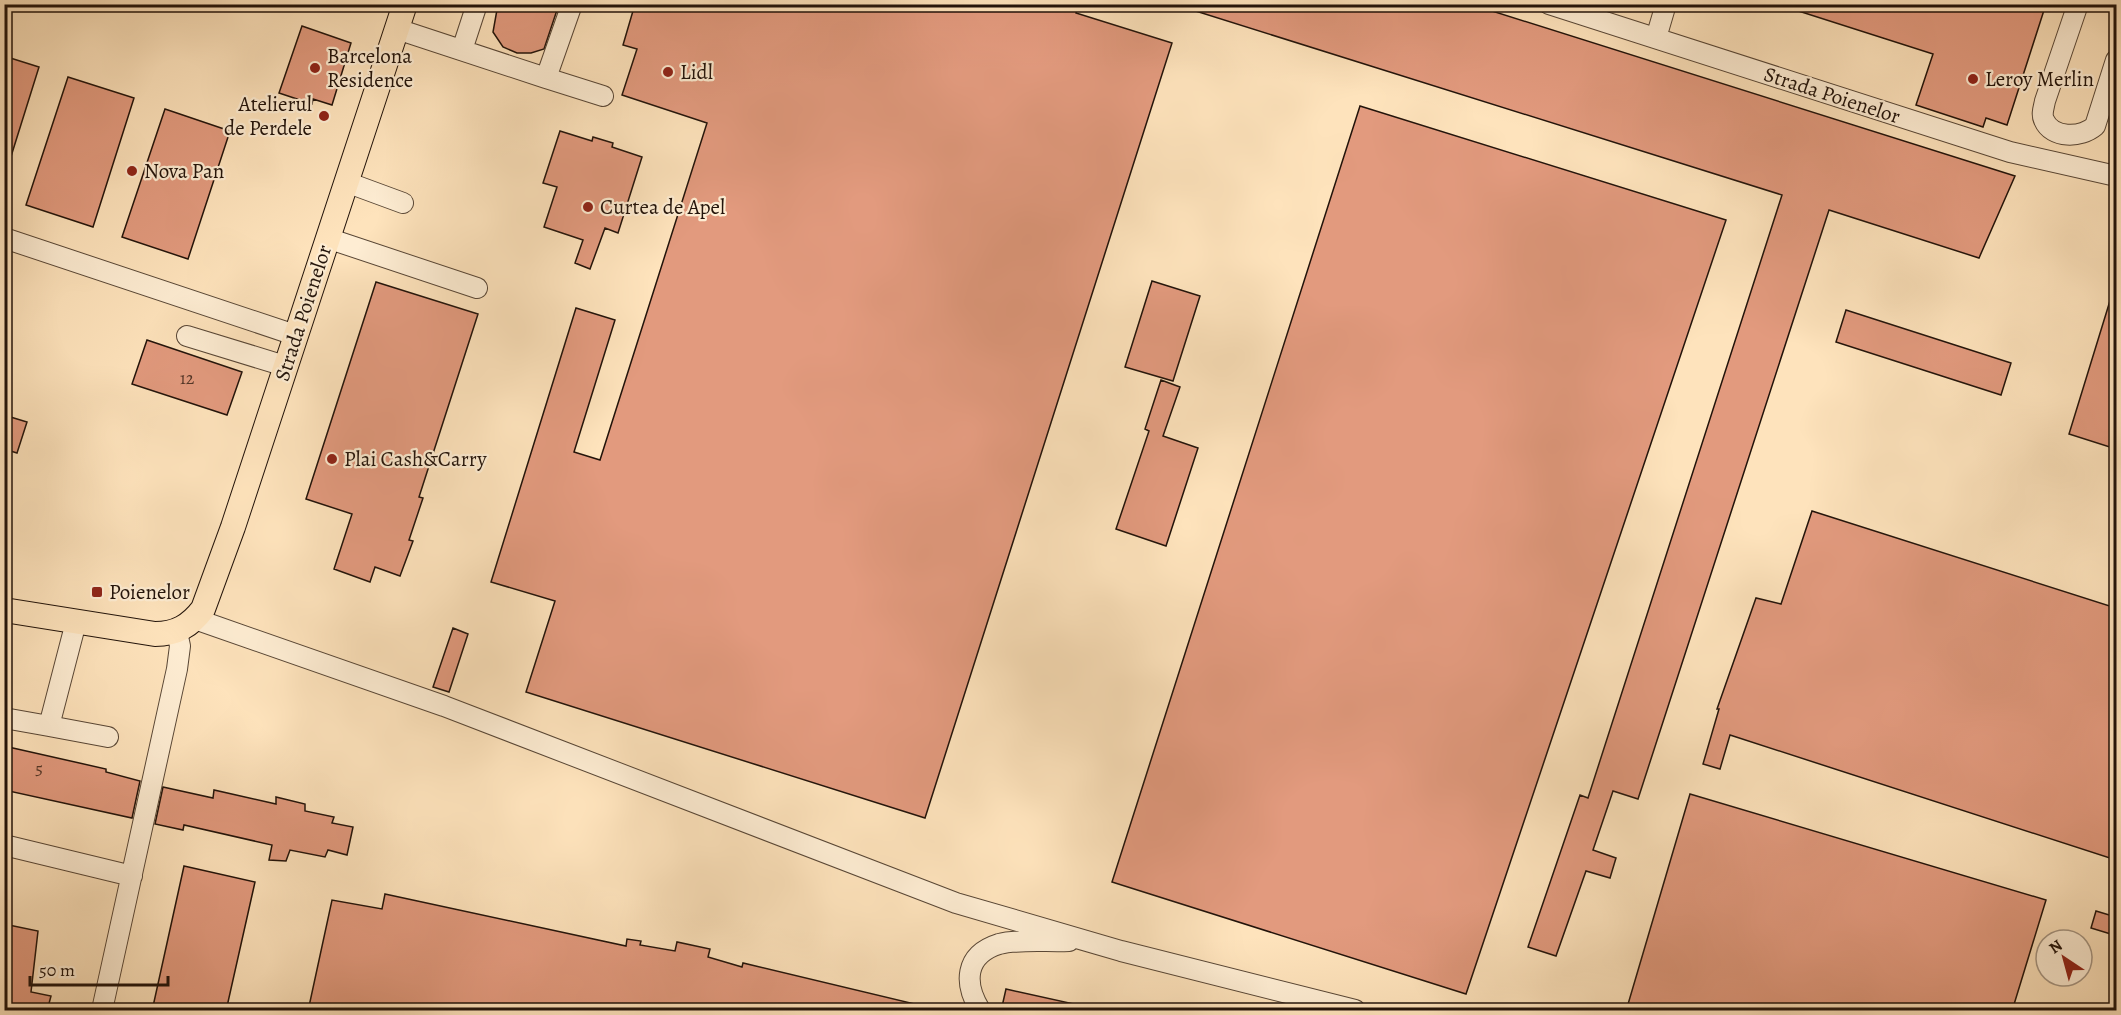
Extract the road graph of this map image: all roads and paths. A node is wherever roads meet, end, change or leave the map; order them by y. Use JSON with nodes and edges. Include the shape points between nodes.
{"nodes":[{"id":1,"x":405,"y":4,"type":"edge"},
{"id":2,"x":477,"y":4,"type":"edge"},
{"id":3,"x":572,"y":4,"type":"edge"},
{"id":4,"x":1549,"y":4,"type":"edge"},
{"id":5,"x":1666,"y":4,"type":"edge"},
{"id":6,"x":2078,"y":4,"type":"edge"},
{"id":7,"x":1606,"y":13,"type":"edge"},
{"id":8,"x":397,"y":29,"type":"junction"},
{"id":9,"x":1656,"y":38,"type":"junction"},
{"id":10,"x":462,"y":50,"type":"junction"},
{"id":11,"x":2116,"y":60,"type":"edge"},
{"id":12,"x":546,"y":78,"type":"junction"},
{"id":13,"x":603,"y":96,"type":"dead end"},
{"id":14,"x":2116,"y":176,"type":"edge"},
{"id":15,"x":346,"y":182,"type":"junction"},
{"id":16,"x":403,"y":203,"type":"dead end"},
{"id":17,"x":4,"y":238,"type":"edge"},
{"id":18,"x":327,"y":238,"type":"junction"},
{"id":19,"x":477,"y":288,"type":"dead end"},
{"id":20,"x":295,"y":335,"type":"junction"},
{"id":21,"x":187,"y":336,"type":"dead end"},
{"id":22,"x":285,"y":366,"type":"junction"},
{"id":23,"x":4,"y":610,"type":"edge"},
{"id":24,"x":76,"y":622,"type":"junction"},
{"id":25,"x":186,"y":626,"type":"junction"},
{"id":26,"x":4,"y":718,"type":"edge"},
{"id":27,"x":49,"y":726,"type":"junction"},
{"id":28,"x":108,"y":737,"type":"dead end"},
{"id":29,"x":4,"y":845,"type":"edge"},
{"id":30,"x":132,"y":876,"type":"junction"},
{"id":31,"x":1084,"y":940,"type":"junction"},
{"id":32,"x":102,"y":1011,"type":"edge"},
{"id":33,"x":980,"y":1011,"type":"edge"},
{"id":34,"x":1355,"y":1011,"type":"edge"}],
"edges":[{"from":1,"to":8,"type":"main road","name":"Strada Poienelor"},
{"from":2,"to":10,"type":"street"},
{"from":3,"to":12,"type":"street"},
{"from":4,"to":7,"type":"street","name":"Strada Poienelor"},
{"from":5,"to":9,"type":"street"},
{"from":6,"to":11,"type":"street","via":[[2045,101],[2043,114],[2050,127],[2058,133],[2077,135],[2095,126]]},
{"from":7,"to":9,"type":"street","name":"Strada Poienelor"},
{"from":8,"to":10,"type":"street"},
{"from":8,"to":15,"type":"main road","name":"Strada Poienelor"},
{"from":9,"to":14,"type":"street","name":"Strada Poienelor","via":[[2010,152]]},
{"from":10,"to":12,"type":"street"},
{"from":12,"to":13,"type":"street"},
{"from":15,"to":16,"type":"street"},
{"from":15,"to":18,"type":"main road","name":"Strada Poienelor"},
{"from":17,"to":20,"type":"street"},
{"from":18,"to":19,"type":"street"},
{"from":18,"to":20,"type":"main road","name":"Strada Poienelor"},
{"from":20,"to":22,"type":"main road","name":"Strada Poienelor"},
{"from":21,"to":22,"type":"street"},
{"from":22,"to":25,"type":"main road","name":"Strada Poienelor","via":[[210,597]]},
{"from":23,"to":24,"type":"main road"},
{"from":24,"to":25,"type":"main road","via":[[155,634]]},
{"from":24,"to":27,"type":"street"},
{"from":25,"to":30,"type":"street"},
{"from":25,"to":31,"type":"street","via":[[444,706],[956,903]]},
{"from":26,"to":27,"type":"street"},
{"from":27,"to":28,"type":"street"},
{"from":29,"to":30,"type":"street"},
{"from":30,"to":32,"type":"street"},
{"from":31,"to":33,"type":"street","via":[[999,944],[977,957],[968,974],[971,996]]},
{"from":31,"to":34,"type":"street"}]}
